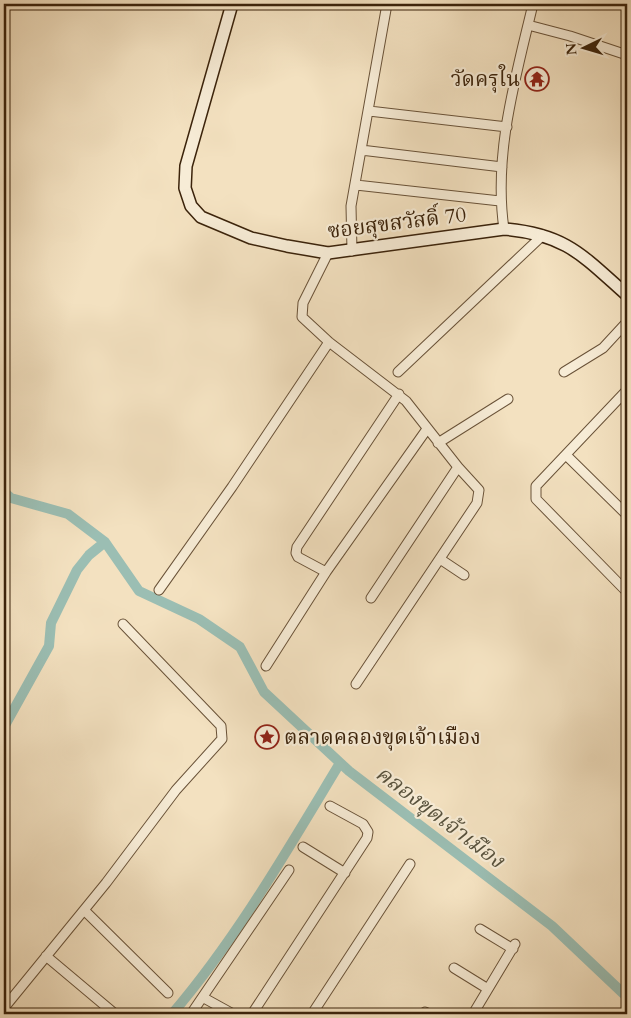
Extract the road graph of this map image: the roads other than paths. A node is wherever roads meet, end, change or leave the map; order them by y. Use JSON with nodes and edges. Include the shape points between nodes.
{"nodes":[{"id":1,"x":232,"y":4,"type":"edge"},
{"id":2,"x":388,"y":4,"type":"edge"},
{"id":3,"x":533,"y":4,"type":"edge"},
{"id":4,"x":528,"y":26,"type":"junction"},
{"id":5,"x":627,"y":55,"type":"edge"},
{"id":6,"x":369,"y":111,"type":"junction"},
{"id":7,"x":508,"y":127,"type":"junction"},
{"id":8,"x":361,"y":150,"type":"junction"},
{"id":9,"x":502,"y":168,"type":"junction"},
{"id":10,"x":356,"y":185,"type":"junction"},
{"id":11,"x":500,"y":201,"type":"junction"},
{"id":12,"x":504,"y":229,"type":"junction"},
{"id":13,"x":544,"y":235,"type":"junction"},
{"id":14,"x":352,"y":251,"type":"junction"},
{"id":15,"x":328,"y":253,"type":"junction"},
{"id":16,"x":627,"y":295,"type":"edge"},
{"id":17,"x":627,"y":322,"type":"edge"},
{"id":18,"x":329,"y":342,"type":"junction"},
{"id":19,"x":398,"y":372,"type":"dead end"},
{"id":20,"x":564,"y":372,"type":"dead end"},
{"id":21,"x":627,"y":390,"type":"edge"},
{"id":22,"x":399,"y":394,"type":"junction"},
{"id":23,"x":508,"y":400,"type":"dead end"},
{"id":24,"x":427,"y":429,"type":"junction"},
{"id":25,"x":438,"y":443,"type":"junction"},
{"id":26,"x":566,"y":455,"type":"junction"},
{"id":27,"x":458,"y":467,"type":"junction"},
{"id":28,"x":627,"y":515,"type":"edge"},
{"id":29,"x":440,"y":559,"type":"junction"},
{"id":30,"x":326,"y":572,"type":"junction"},
{"id":31,"x":464,"y":576,"type":"dead end"},
{"id":32,"x":159,"y":590,"type":"dead end"},
{"id":33,"x":627,"y":592,"type":"edge"},
{"id":34,"x":371,"y":598,"type":"dead end"},
{"id":35,"x":123,"y":624,"type":"dead end"},
{"id":36,"x":266,"y":666,"type":"dead end"},
{"id":37,"x":356,"y":684,"type":"dead end"},
{"id":38,"x":330,"y":806,"type":"dead end"},
{"id":39,"x":303,"y":847,"type":"dead end"},
{"id":40,"x":410,"y":864,"type":"dead end"},
{"id":41,"x":289,"y":870,"type":"dead end"},
{"id":42,"x":345,"y":872,"type":"junction"},
{"id":43,"x":84,"y":910,"type":"junction"},
{"id":44,"x":480,"y":929,"type":"dead end"},
{"id":45,"x":46,"y":956,"type":"junction"},
{"id":46,"x":454,"y":968,"type":"dead end"},
{"id":47,"x":488,"y":989,"type":"junction"},
{"id":48,"x":168,"y":994,"type":"dead end"},
{"id":49,"x":204,"y":998,"type":"junction"},
{"id":50,"x":4,"y":1008,"type":"edge"},
{"id":51,"x":115,"y":1014,"type":"edge"},
{"id":52,"x":191,"y":1014,"type":"edge"},
{"id":53,"x":233,"y":1014,"type":"edge"},
{"id":54,"x":252,"y":1014,"type":"edge"},
{"id":55,"x":312,"y":1014,"type":"edge"},
{"id":56,"x":473,"y":1014,"type":"edge"}],
"edges":[{"from":1,"to":15,"type":"street","name":"ซอยสุขสวัสดิ์ 70","via":[[186,166],[184,188],[191,206],[201,217],[251,238]]},
{"from":2,"to":6,"type":"street"},
{"from":3,"to":4,"type":"street"},
{"from":4,"to":5,"type":"street"},
{"from":4,"to":7,"type":"street"},
{"from":6,"to":7,"type":"street"},
{"from":6,"to":8,"type":"street"},
{"from":7,"to":9,"type":"street"},
{"from":8,"to":9,"type":"street"},
{"from":8,"to":10,"type":"street"},
{"from":9,"to":11,"type":"street"},
{"from":10,"to":11,"type":"street"},
{"from":10,"to":14,"type":"street","via":[[351,206]]},
{"from":11,"to":12,"type":"street"},
{"from":12,"to":13,"type":"street","name":"ซอยสุขสวัสดิ์ 70"},
{"from":12,"to":14,"type":"street","name":"ซอยสุขสวัสดิ์ 70"},
{"from":13,"to":16,"type":"street","name":"ซอยสุขสวัสดิ์ 70","via":[[577,251]]},
{"from":13,"to":19,"type":"street"},
{"from":14,"to":15,"type":"street","name":"ซอยสุขสวัสดิ์ 70"},
{"from":15,"to":18,"type":"street","via":[[301,309],[306,323]]},
{"from":17,"to":20,"type":"street","via":[[604,348]]},
{"from":18,"to":22,"type":"street"},
{"from":18,"to":32,"type":"street"},
{"from":21,"to":26,"type":"street"},
{"from":22,"to":24,"type":"street"},
{"from":22,"to":30,"type":"street","via":[[297,546],[298,556]]},
{"from":23,"to":25,"type":"street"},
{"from":24,"to":25,"type":"street"},
{"from":24,"to":30,"type":"street"},
{"from":25,"to":27,"type":"street"},
{"from":26,"to":28,"type":"street"},
{"from":26,"to":33,"type":"street","via":[[536,486],[536,499]]},
{"from":27,"to":29,"type":"street","via":[[476,486],[479,496]]},
{"from":27,"to":34,"type":"street"},
{"from":29,"to":31,"type":"street"},
{"from":29,"to":37,"type":"street"},
{"from":30,"to":36,"type":"street"},
{"from":35,"to":43,"type":"street","via":[[221,726],[222,739],[176,790]]},
{"from":38,"to":42,"type":"street","via":[[363,824],[368,832]]},
{"from":39,"to":42,"type":"street"},
{"from":40,"to":55,"type":"street"},
{"from":41,"to":49,"type":"street"},
{"from":42,"to":54,"type":"street"},
{"from":43,"to":45,"type":"street"},
{"from":43,"to":48,"type":"street"},
{"from":44,"to":47,"type":"street","via":[[514,946]]},
{"from":45,"to":50,"type":"street"},
{"from":45,"to":51,"type":"street"},
{"from":46,"to":47,"type":"street"},
{"from":47,"to":56,"type":"street"},
{"from":49,"to":52,"type":"street"},
{"from":49,"to":53,"type":"street"}]}
